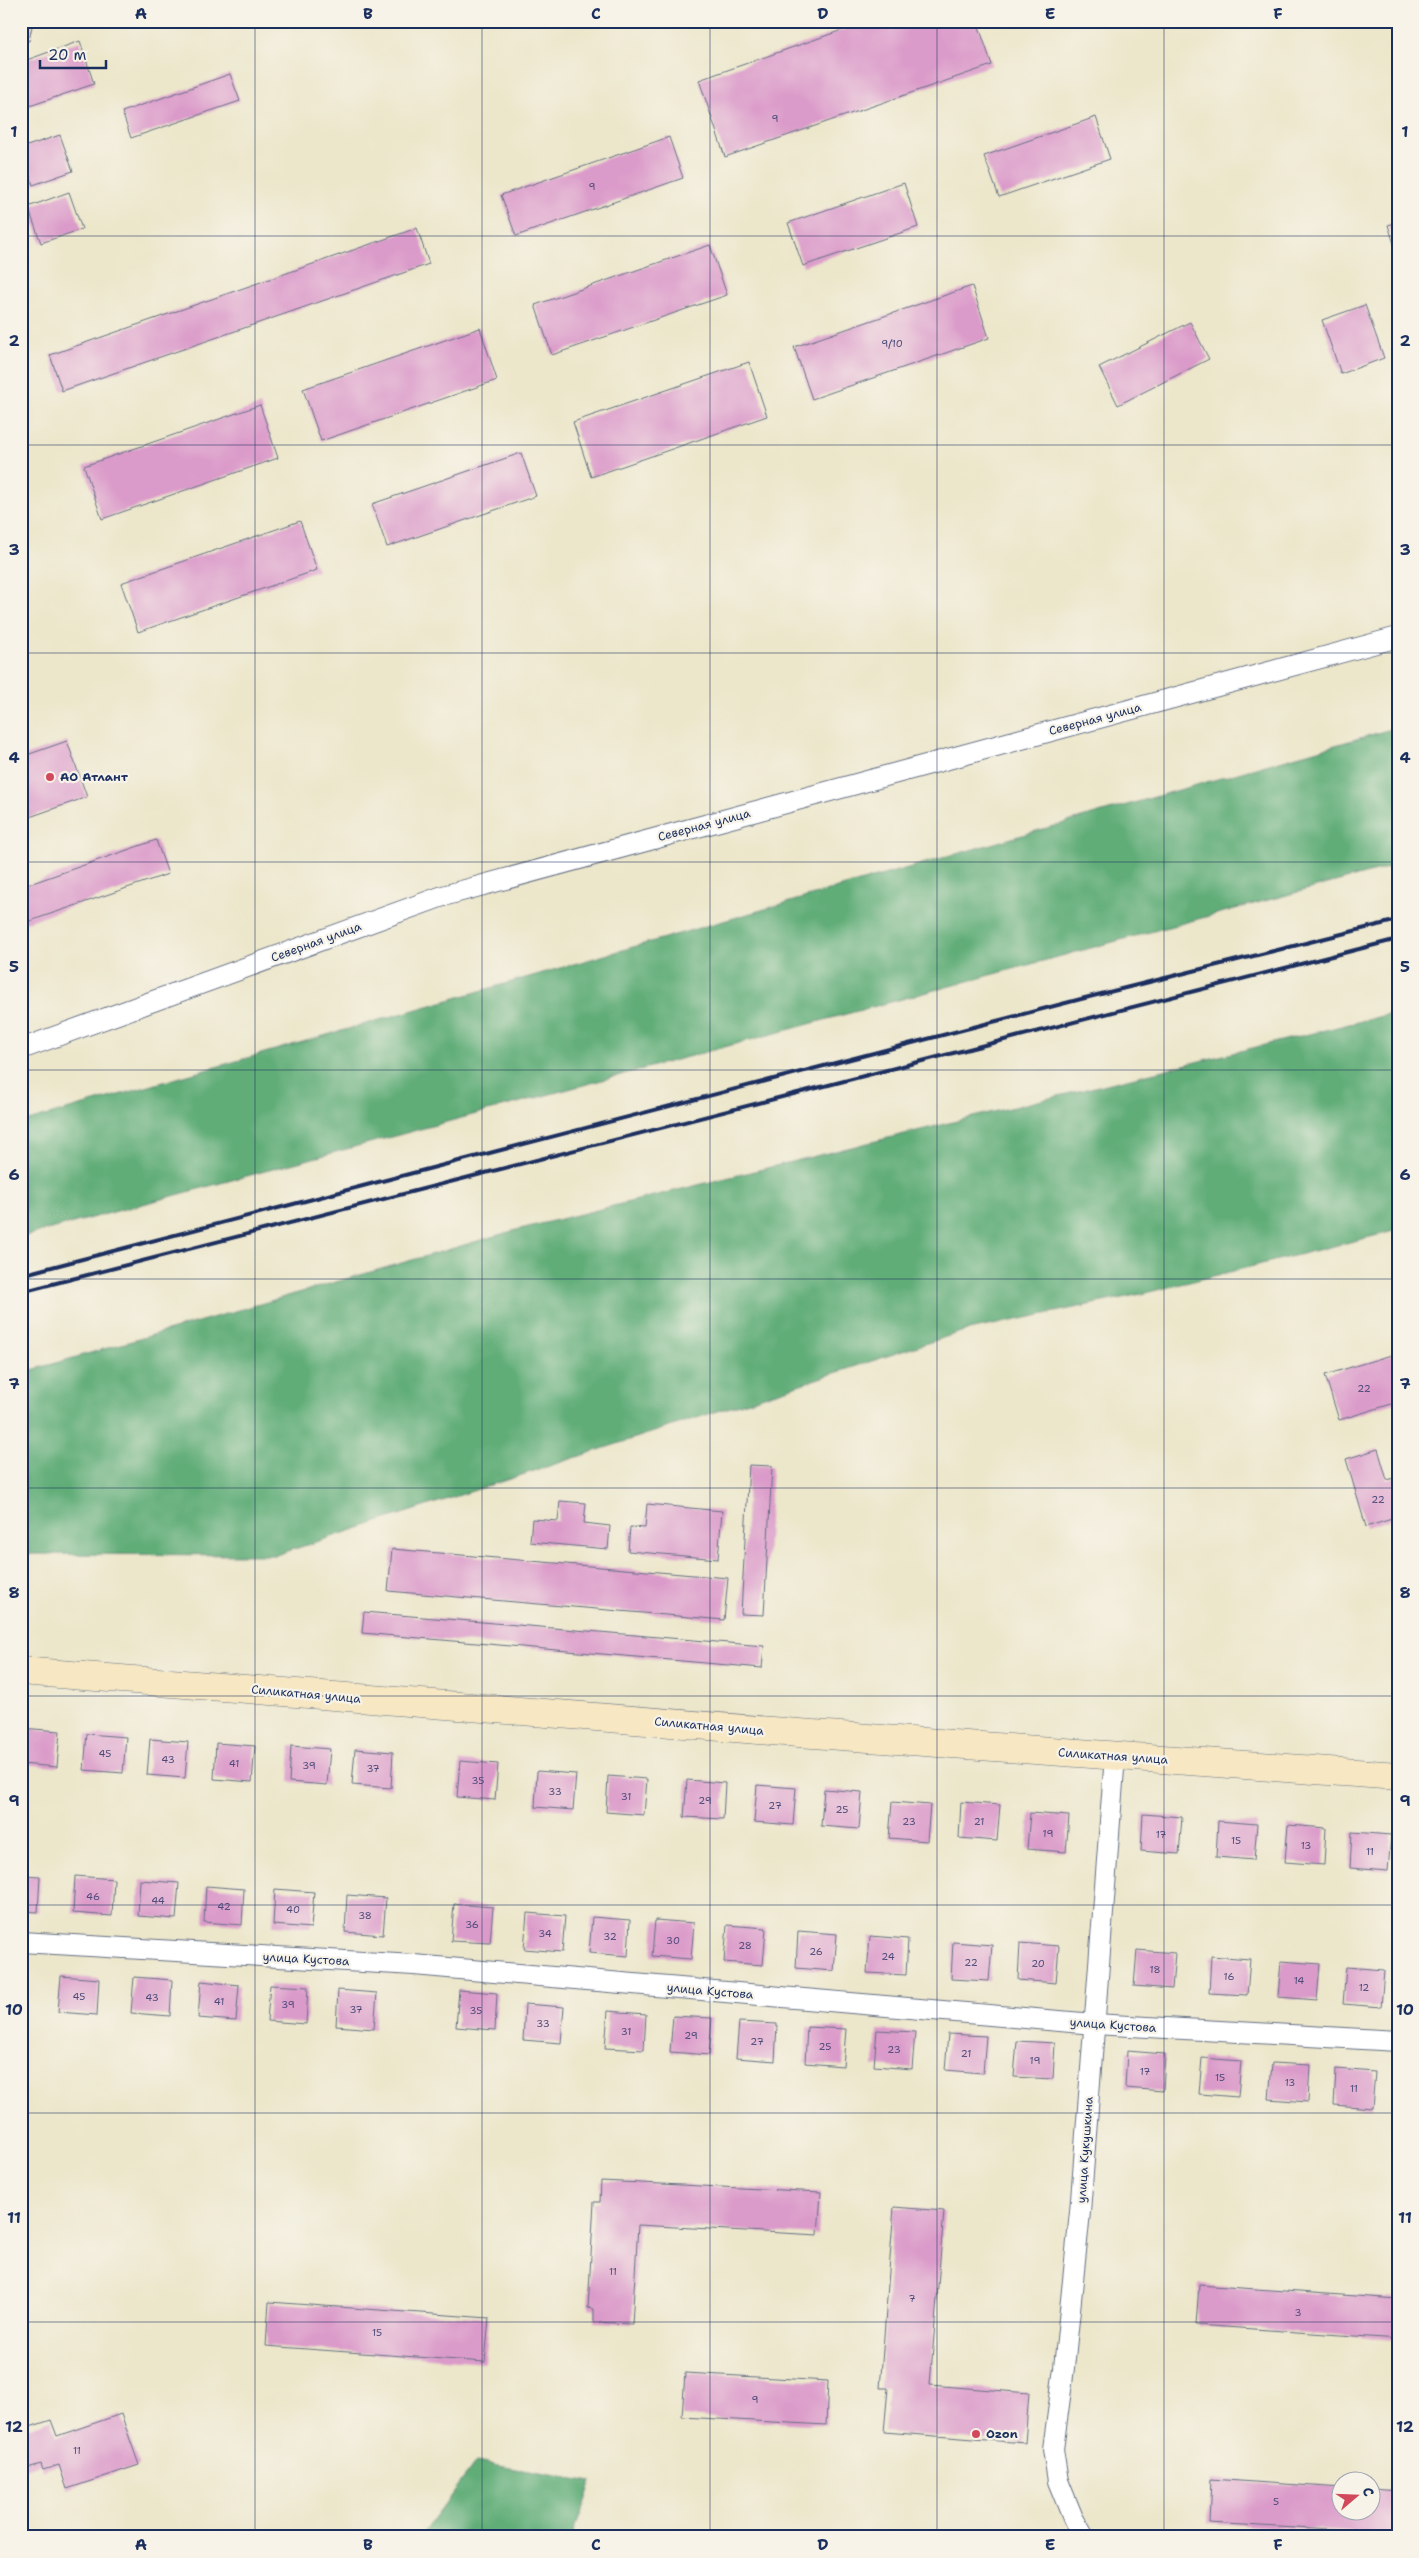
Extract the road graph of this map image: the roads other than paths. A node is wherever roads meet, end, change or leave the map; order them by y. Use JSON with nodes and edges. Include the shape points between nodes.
{"nodes":[{"id":1,"x":1398,"y":637,"type":"edge"},
{"id":2,"x":21,"y":1049,"type":"edge"},
{"id":3,"x":21,"y":1671,"type":"edge"},
{"id":4,"x":1115,"y":1756,"type":"junction"},
{"id":5,"x":1398,"y":1776,"type":"edge"},
{"id":6,"x":21,"y":1942,"type":"edge"},
{"id":7,"x":1094,"y":2024,"type":"junction"},
{"id":8,"x":1398,"y":2041,"type":"edge"},
{"id":9,"x":1084,"y":2537,"type":"edge"}],
"edges":[{"from":1,"to":2,"type":"street","name":"Северная улица","via":[[443,896]]},
{"from":3,"to":4,"type":"street","name":"Силикатная улица"},
{"from":4,"to":5,"type":"street","name":"Силикатная улица"},
{"from":4,"to":7,"type":"street","name":"улица Кукушкина"},
{"from":6,"to":7,"type":"street","name":"улица Кустова","via":[[414,1965]]},
{"from":7,"to":8,"type":"street","name":"улица Кустова"},
{"from":7,"to":9,"type":"street","name":"улица Кукушкина","via":[[1080,2212],[1053,2449],[1058,2481]]}]}
